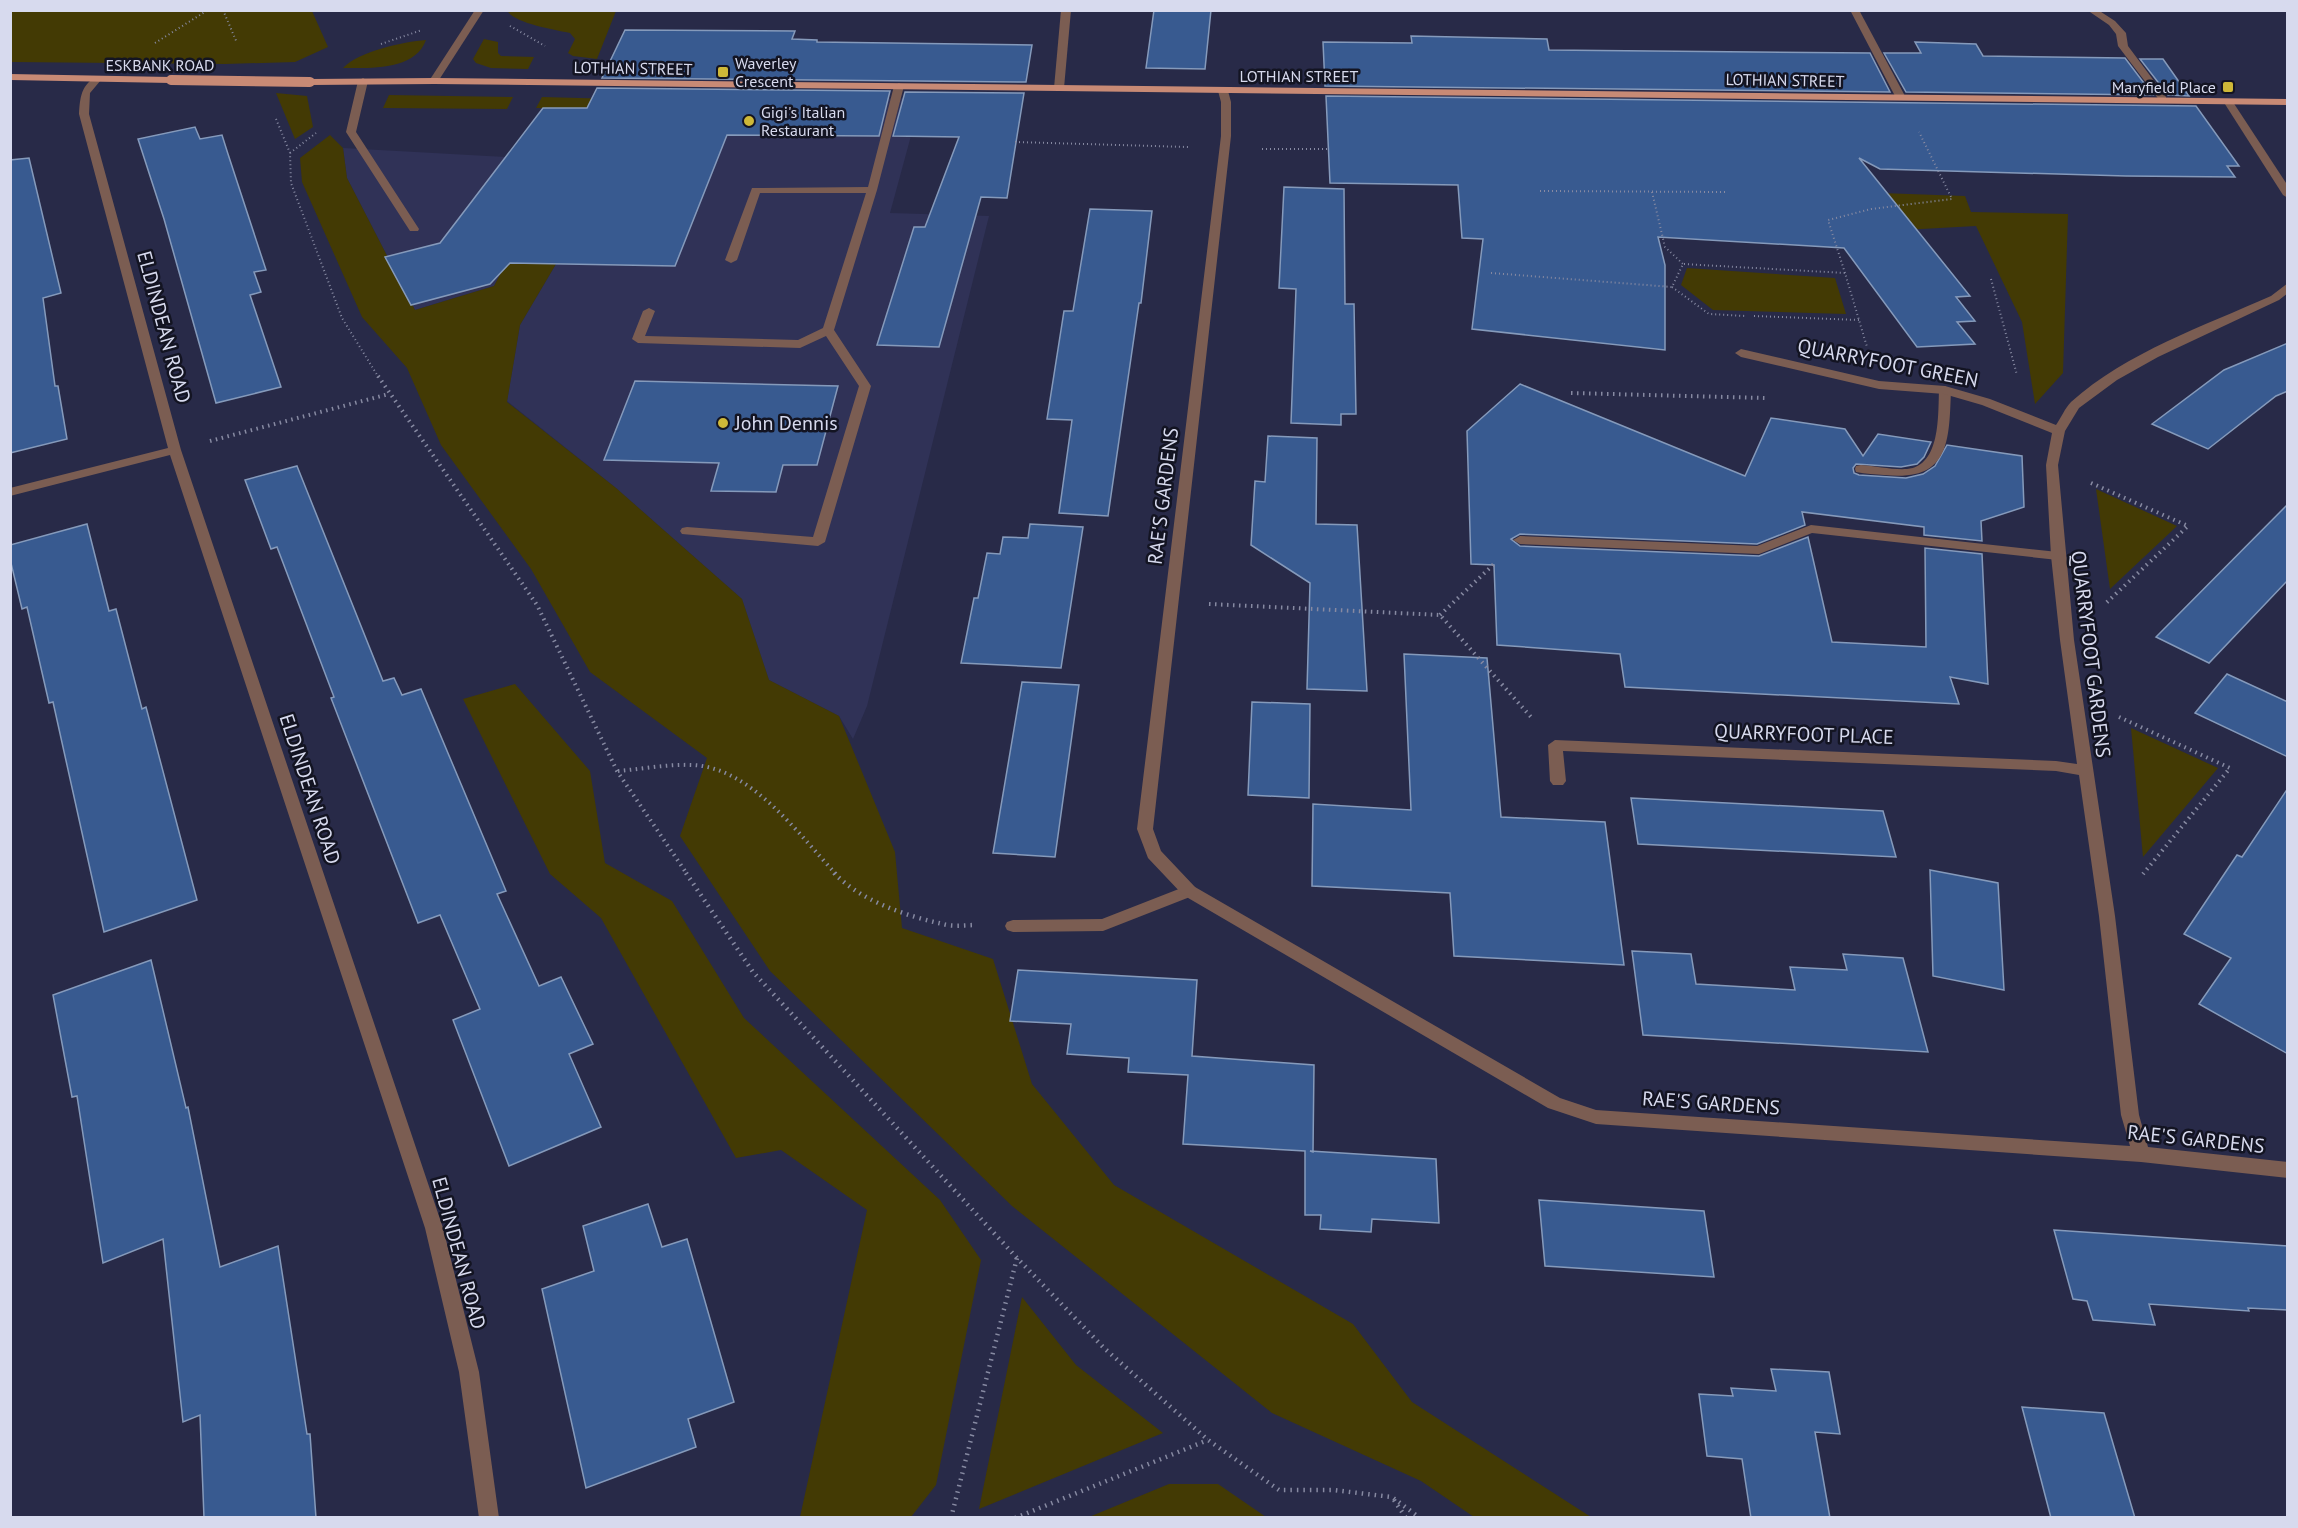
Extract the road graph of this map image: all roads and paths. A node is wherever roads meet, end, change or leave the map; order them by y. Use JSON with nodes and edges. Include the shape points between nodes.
{"nodes":[{"id":1,"x":208,"y":10,"type":"edge"},
{"id":2,"x":223,"y":10,"type":"edge"},
{"id":3,"x":480,"y":10,"type":"edge"},
{"id":4,"x":1066,"y":10,"type":"edge"},
{"id":5,"x":1854,"y":10,"type":"edge"},
{"id":6,"x":2091,"y":10,"type":"edge"},
{"id":7,"x":239,"y":46,"type":"dead end"},
{"id":8,"x":149,"y":47,"type":"dead end"},
{"id":9,"x":10,"y":77,"type":"edge"},
{"id":10,"x":96,"y":80,"type":"junction"},
{"id":11,"x":309,"y":81,"type":"joint"},
{"id":12,"x":363,"y":81,"type":"junction"},
{"id":13,"x":434,"y":81,"type":"junction"},
{"id":14,"x":899,"y":86,"type":"junction"},
{"id":15,"x":1059,"y":88,"type":"junction"},
{"id":16,"x":1223,"y":91,"type":"junction"},
{"id":17,"x":1900,"y":96,"type":"junction"},
{"id":18,"x":2163,"y":99,"type":"junction"},
{"id":19,"x":2228,"y":101,"type":"junction"},
{"id":20,"x":2288,"y":102,"type":"edge"},
{"id":21,"x":274,"y":115,"type":"dead end"},
{"id":22,"x":1015,"y":142,"type":"dead end"},
{"id":23,"x":1224,"y":148,"type":"junction"},
{"id":24,"x":1328,"y":149,"type":"dead end"},
{"id":25,"x":872,"y":190,"type":"junction"},
{"id":26,"x":1539,"y":191,"type":"dead end"},
{"id":27,"x":1652,"y":192,"type":"junction"},
{"id":28,"x":1725,"y":192,"type":"dead end"},
{"id":29,"x":2288,"y":195,"type":"edge"},
{"id":30,"x":414,"y":229,"type":"dead end"},
{"id":31,"x":732,"y":260,"type":"dead end"},
{"id":32,"x":1683,"y":264,"type":"dead end"},
{"id":33,"x":1845,"y":273,"type":"dead end"},
{"id":34,"x":1991,"y":279,"type":"dead end"},
{"id":35,"x":2288,"y":286,"type":"edge"},
{"id":36,"x":1672,"y":287,"type":"dead end"},
{"id":37,"x":649,"y":311,"type":"dead end"},
{"id":38,"x":1859,"y":320,"type":"dead end"},
{"id":39,"x":828,"y":330,"type":"junction"},
{"id":40,"x":1741,"y":353,"type":"dead end"},
{"id":41,"x":1945,"y":390,"type":"junction"},
{"id":42,"x":389,"y":394,"type":"junction"},
{"id":43,"x":2028,"y":419,"type":"junction"},
{"id":44,"x":2059,"y":431,"type":"junction"},
{"id":45,"x":176,"y":450,"type":"junction"},
{"id":46,"x":2052,"y":465,"type":"junction"},
{"id":47,"x":1861,"y":469,"type":"dead end"},
{"id":48,"x":10,"y":492,"type":"edge"},
{"id":49,"x":687,"y":531,"type":"dead end"},
{"id":50,"x":1520,"y":540,"type":"joint"},
{"id":51,"x":2058,"y":556,"type":"junction"},
{"id":52,"x":1171,"y":602,"type":"junction"},
{"id":53,"x":1440,"y":615,"type":"junction"},
{"id":54,"x":2067,"y":640,"type":"junction"},
{"id":55,"x":2075,"y":696,"type":"junction"},
{"id":56,"x":1555,"y":745,"type":"junction"},
{"id":57,"x":617,"y":771,"type":"junction"},
{"id":58,"x":2087,"y":771,"type":"junction"},
{"id":59,"x":1558,"y":781,"type":"dead end"},
{"id":60,"x":1189,"y":891,"type":"junction"},
{"id":61,"x":2107,"y":916,"type":"junction"},
{"id":62,"x":1014,"y":926,"type":"joint"},
{"id":63,"x":2141,"y":1154,"type":"junction"},
{"id":64,"x":2288,"y":1170,"type":"edge"},
{"id":65,"x":1017,"y":1258,"type":"junction"},
{"id":66,"x":1208,"y":1440,"type":"junction"},
{"id":67,"x":1392,"y":1497,"type":"junction"},
{"id":68,"x":489,"y":1518,"type":"edge"},
{"id":69,"x":951,"y":1518,"type":"edge"},
{"id":70,"x":1015,"y":1518,"type":"edge"},
{"id":71,"x":1406,"y":1518,"type":"edge"},
{"id":72,"x":1420,"y":1518,"type":"edge"}],
"edges":[{"from":1,"to":8,"type":"path"},
{"from":2,"to":7,"type":"path"},
{"from":3,"to":13,"type":"street"},
{"from":4,"to":15,"type":"street"},
{"from":5,"to":17,"type":"street"},
{"from":6,"to":18,"type":"street","via":[[2121,33],[2123,46]]},
{"from":9,"to":10,"type":"main road","name":"ESKBANK ROAD"},
{"from":10,"to":11,"type":"main road","name":"ESKBANK ROAD","bridge":true},
{"from":10,"to":45,"type":"street","name":"ELDINDEAN ROAD","via":[[85,93],[84,114]]},
{"from":11,"to":12,"type":"main road","name":"LOTHIAN STREET"},
{"from":12,"to":13,"type":"main road","name":"LOTHIAN STREET"},
{"from":12,"to":30,"type":"street","via":[[351,132]]},
{"from":13,"to":14,"type":"main road","name":"LOTHIAN STREET"},
{"from":14,"to":15,"type":"main road","name":"LOTHIAN STREET"},
{"from":14,"to":25,"type":"street"},
{"from":15,"to":16,"type":"main road","name":"LOTHIAN STREET"},
{"from":16,"to":17,"type":"main road","name":"LOTHIAN STREET"},
{"from":16,"to":23,"type":"street","name":"RAE'S GARDENS"},
{"from":17,"to":18,"type":"main road","name":"LOTHIAN STREET"},
{"from":17,"to":33,"type":"path","via":[[1953,199],[1871,209],[1828,220]]},
{"from":18,"to":19,"type":"main road","name":"LOTHIAN STREET"},
{"from":19,"to":20,"type":"main road","name":"LOTHIAN STREET"},
{"from":19,"to":29,"type":"street"},
{"from":21,"to":42,"type":"path","via":[[291,153],[291,183],[342,318]]},
{"from":22,"to":23,"type":"path"},
{"from":23,"to":24,"type":"path"},
{"from":23,"to":52,"type":"street","name":"RAE'S GARDENS"},
{"from":25,"to":31,"type":"street","via":[[756,190]]},
{"from":25,"to":39,"type":"street"},
{"from":26,"to":27,"type":"path"},
{"from":27,"to":28,"type":"path"},
{"from":27,"to":32,"type":"path","via":[[1665,247]]},
{"from":34,"to":43,"type":"path"},
{"from":35,"to":44,"type":"street","name":"QUARRYFOOT GARDENS","via":[[2275,298],[2113,377],[2074,406]]},
{"from":36,"to":38,"type":"path","via":[[1709,314]]},
{"from":37,"to":39,"type":"street","via":[[638,339],[800,344]]},
{"from":39,"to":49,"type":"street","via":[[865,386],[818,542]]},
{"from":40,"to":41,"type":"street","name":"QUARRYFOOT GREEN","via":[[1879,385]]},
{"from":41,"to":43,"type":"street","name":"QUARRYFOOT GREEN"},
{"from":41,"to":47,"type":"street","via":[[1940,447],[1930,463],[1911,473]]},
{"from":42,"to":45,"type":"path"},
{"from":42,"to":57,"type":"path","via":[[537,605]]},
{"from":43,"to":44,"type":"street","name":"QUARRYFOOT GREEN"},
{"from":44,"to":46,"type":"street","name":"QUARRYFOOT GARDENS"},
{"from":45,"to":48,"type":"street"},
{"from":45,"to":68,"type":"street","name":"ELDINDEAN ROAD","via":[[434,1228],[469,1372]]},
{"from":46,"to":51,"type":"street","name":"QUARRYFOOT GARDENS"},
{"from":46,"to":54,"type":"path","via":[[2188,526]]},
{"from":50,"to":51,"type":"street","via":[[1759,550],[1811,529]]},
{"from":50,"to":53,"type":"path"},
{"from":51,"to":54,"type":"street","name":"QUARRYFOOT GARDENS"},
{"from":52,"to":53,"type":"path"},
{"from":52,"to":60,"type":"street","name":"RAE'S GARDENS","via":[[1145,829],[1154,854]]},
{"from":53,"to":56,"type":"path"},
{"from":54,"to":55,"type":"street","name":"QUARRYFOOT GARDENS"},
{"from":55,"to":58,"type":"street","name":"QUARRYFOOT GARDENS"},
{"from":55,"to":61,"type":"path","via":[[2230,768]]},
{"from":56,"to":58,"type":"street","name":"QUARRYFOOT PLACE","via":[[2056,766]]},
{"from":56,"to":59,"type":"street"},
{"from":57,"to":62,"type":"path","via":[[693,765],[730,774],[768,801],[844,883],[886,907],[945,925]]},
{"from":57,"to":65,"type":"path","via":[[753,972]]},
{"from":58,"to":61,"type":"street","name":"QUARRYFOOT GARDENS"},
{"from":60,"to":62,"type":"street","via":[[1103,925]]},
{"from":60,"to":63,"type":"street","name":"RAE'S GARDENS","via":[[1554,1102],[1596,1117]]},
{"from":61,"to":63,"type":"street","name":"QUARRYFOOT GARDENS","via":[[2130,1115]]},
{"from":63,"to":64,"type":"street","name":"RAE'S GARDENS"},
{"from":65,"to":66,"type":"path","via":[[1104,1348]]},
{"from":65,"to":69,"type":"path"},
{"from":66,"to":67,"type":"path","via":[[1279,1490],[1333,1490]]},
{"from":66,"to":70,"type":"path"},
{"from":67,"to":71,"type":"path"},
{"from":67,"to":72,"type":"path"}]}
